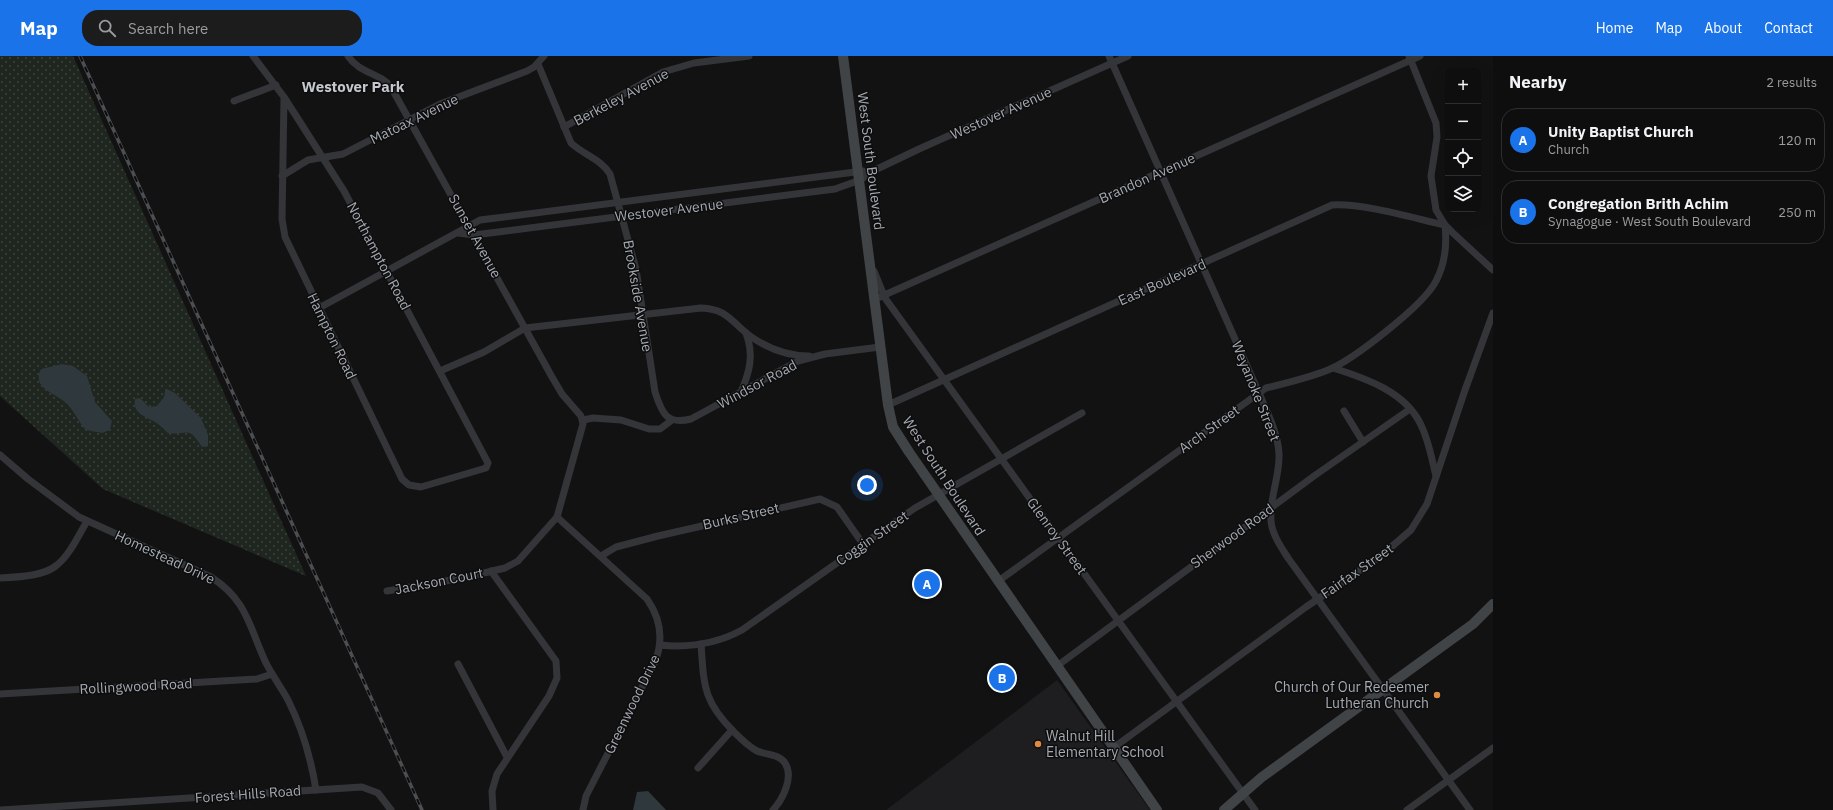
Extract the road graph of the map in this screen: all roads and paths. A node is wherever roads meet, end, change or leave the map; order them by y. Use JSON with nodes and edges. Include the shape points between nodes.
{"nodes":[{"id":1,"x":254,"y":56,"type":"edge"},
{"id":2,"x":348,"y":56,"type":"edge"},
{"id":3,"x":544,"y":56,"type":"edge"},
{"id":4,"x":749,"y":56,"type":"edge"},
{"id":5,"x":843,"y":56,"type":"edge"},
{"id":6,"x":1109,"y":56,"type":"edge"},
{"id":7,"x":1128,"y":56,"type":"edge"},
{"id":8,"x":1420,"y":56,"type":"edge"},
{"id":9,"x":1410,"y":58,"type":"edge"},
{"id":10,"x":1112,"y":63,"type":"junction"},
{"id":11,"x":538,"y":64,"type":"junction"},
{"id":12,"x":276,"y":85,"type":"junction"},
{"id":13,"x":284,"y":97,"type":"junction"},
{"id":14,"x":234,"y":101,"type":"dead end"},
{"id":15,"x":410,"y":119,"type":"junction"},
{"id":16,"x":564,"y":127,"type":"junction"},
{"id":17,"x":322,"y":158,"type":"junction"},
{"id":18,"x":1161,"y":171,"type":"junction"},
{"id":19,"x":282,"y":176,"type":"junction"},
{"id":20,"x":859,"y":176,"type":"junction"},
{"id":21,"x":700,"y":192,"type":"junction"},
{"id":22,"x":618,"y":202,"type":"junction"},
{"id":23,"x":701,"y":206,"type":"junction"},
{"id":24,"x":547,"y":211,"type":"junction"},
{"id":25,"x":622,"y":216,"type":"junction"},
{"id":26,"x":469,"y":225,"type":"junction"},
{"id":27,"x":549,"y":225,"type":"junction"},
{"id":28,"x":1445,"y":225,"type":"junction"},
{"id":29,"x":458,"y":233,"type":"junction"},
{"id":30,"x":474,"y":235,"type":"junction"},
{"id":31,"x":1202,"y":264,"type":"junction"},
{"id":32,"x":1493,"y":270,"type":"edge"},
{"id":33,"x":386,"y":272,"type":"junction"},
{"id":34,"x":879,"y":297,"type":"junction"},
{"id":35,"x":319,"y":308,"type":"junction"},
{"id":36,"x":1493,"y":313,"type":"edge"},
{"id":37,"x":643,"y":315,"type":"junction"},
{"id":38,"x":525,"y":328,"type":"junction"},
{"id":39,"x":746,"y":332,"type":"junction"},
{"id":40,"x":880,"y":347,"type":"junction"},
{"id":41,"x":813,"y":356,"type":"junction"},
{"id":42,"x":1333,"y":368,"type":"junction"},
{"id":43,"x":440,"y":371,"type":"junction"},
{"id":44,"x":944,"y":380,"type":"junction"},
{"id":45,"x":741,"y":392,"type":"junction"},
{"id":46,"x":1258,"y":392,"type":"junction"},
{"id":47,"x":888,"y":405,"type":"junction"},
{"id":48,"x":1410,"y":409,"type":"junction"},
{"id":49,"x":1344,"y":411,"type":"dead end"},
{"id":50,"x":1082,"y":413,"type":"dead end"},
{"id":51,"x":583,"y":420,"type":"junction"},
{"id":52,"x":672,"y":420,"type":"junction"},
{"id":53,"x":1363,"y":442,"type":"junction"},
{"id":54,"x":0,"y":454,"type":"edge"},
{"id":55,"x":1001,"y":458,"type":"junction"},
{"id":56,"x":488,"y":466,"type":"joint"},
{"id":57,"x":1436,"y":476,"type":"junction"},
{"id":58,"x":938,"y":495,"type":"junction"},
{"id":59,"x":1272,"y":507,"type":"junction"},
{"id":60,"x":557,"y":516,"type":"junction"},
{"id":61,"x":87,"y":521,"type":"junction"},
{"id":62,"x":1058,"y":538,"type":"junction"},
{"id":63,"x":863,"y":544,"type":"junction"},
{"id":64,"x":601,"y":556,"type":"junction"},
{"id":65,"x":491,"y":571,"type":"junction"},
{"id":66,"x":0,"y":578,"type":"edge"},
{"id":67,"x":997,"y":582,"type":"junction"},
{"id":68,"x":387,"y":591,"type":"dead end"},
{"id":69,"x":1318,"y":599,"type":"junction"},
{"id":70,"x":1493,"y":604,"type":"edge"},
{"id":71,"x":1117,"y":620,"type":"junction"},
{"id":72,"x":702,"y":644,"type":"junction"},
{"id":73,"x":660,"y":645,"type":"junction"},
{"id":74,"x":458,"y":664,"type":"dead end"},
{"id":75,"x":1057,"y":666,"type":"junction"},
{"id":76,"x":272,"y":674,"type":"junction"},
{"id":77,"x":1383,"y":690,"type":"junction"},
{"id":78,"x":0,"y":694,"type":"edge"},
{"id":79,"x":1177,"y":702,"type":"junction"},
{"id":80,"x":732,"y":730,"type":"junction"},
{"id":81,"x":1113,"y":748,"type":"junction"},
{"id":82,"x":1493,"y":748,"type":"edge"},
{"id":83,"x":507,"y":757,"type":"junction"},
{"id":84,"x":698,"y":768,"type":"dead end"},
{"id":85,"x":1448,"y":780,"type":"junction"},
{"id":86,"x":316,"y":790,"type":"junction"},
{"id":87,"x":1243,"y":792,"type":"junction"},
{"id":88,"x":90,"y":808,"type":"edge"},
{"id":89,"x":1155,"y":808,"type":"edge"},
{"id":90,"x":1224,"y":809,"type":"edge"},
{"id":91,"x":0,"y":810,"type":"edge"},
{"id":92,"x":391,"y":810,"type":"edge"},
{"id":93,"x":493,"y":810,"type":"edge"},
{"id":94,"x":583,"y":810,"type":"edge"},
{"id":95,"x":773,"y":810,"type":"edge"},
{"id":96,"x":1256,"y":810,"type":"edge"},
{"id":97,"x":1407,"y":810,"type":"edge"},
{"id":98,"x":1470,"y":810,"type":"edge"}],
"edges":[{"from":1,"to":12,"type":"street","name":"Northampton Road"},
{"from":2,"to":15,"type":"street","name":"Sunset Avenue","via":[[357,67],[387,82]]},
{"from":3,"to":11,"type":"street","name":"Matoax Avenue"},
{"from":4,"to":16,"type":"street","name":"Berkeley Avenue","via":[[694,63],[663,72]]},
{"from":5,"to":20,"type":"street","name":"West South Boulevard"},
{"from":6,"to":10,"type":"street","name":"Weyanoke Street"},
{"from":7,"to":10,"type":"street","name":"Westover Avenue"},
{"from":8,"to":9,"type":"street","name":"Brandon Avenue"},
{"from":9,"to":18,"type":"street","name":"Brandon Avenue"},
{"from":9,"to":28,"type":"street","via":[[1436,123],[1437,137],[1431,165],[1431,186],[1436,210]]},
{"from":10,"to":18,"type":"street","name":"Weyanoke Street"},
{"from":10,"to":20,"type":"street","name":"Westover Avenue"},
{"from":11,"to":15,"type":"street","name":"Matoax Avenue","via":[[527,71],[440,104]]},
{"from":11,"to":16,"type":"street","name":"Brookside Avenue"},
{"from":12,"to":13,"type":"street","name":"Northampton Road"},
{"from":12,"to":14,"type":"street"},
{"from":13,"to":17,"type":"street","name":"Northampton Road"},
{"from":13,"to":19,"type":"street","name":"Hampton Road"},
{"from":15,"to":17,"type":"street","name":"Matoax Avenue","via":[[343,154]]},
{"from":15,"to":26,"type":"street","name":"Sunset Avenue"},
{"from":16,"to":22,"type":"street","name":"Brookside Avenue","via":[[575,147],[606,168]]},
{"from":17,"to":19,"type":"street","name":"Matoax Avenue","via":[[308,160]]},
{"from":17,"to":33,"type":"street","name":"Northampton Road","via":[[344,191]]},
{"from":18,"to":31,"type":"street","name":"Weyanoke Street"},
{"from":18,"to":34,"type":"street","name":"Brandon Avenue"},
{"from":19,"to":35,"type":"street","name":"Hampton Road","via":[[282,219],[285,237]]},
{"from":20,"to":21,"type":"street","name":"Westover Avenue"},
{"from":20,"to":23,"type":"street","name":"Westover Avenue","via":[[835,189]]},
{"from":20,"to":34,"type":"street","name":"West South Boulevard","via":[[869,256]]},
{"from":21,"to":22,"type":"street","name":"Westover Avenue"},
{"from":21,"to":23,"type":"street"},
{"from":22,"to":24,"type":"street","name":"Westover Avenue"},
{"from":22,"to":25,"type":"street","name":"Brookside Avenue"},
{"from":23,"to":25,"type":"street","name":"Westover Avenue"},
{"from":24,"to":26,"type":"street","name":"Westover Avenue","via":[[480,220]]},
{"from":24,"to":27,"type":"street"},
{"from":25,"to":27,"type":"street","name":"Westover Avenue"},
{"from":25,"to":37,"type":"street","name":"Brookside Avenue","via":[[636,269]]},
{"from":26,"to":29,"type":"street","name":"Westover Avenue"},
{"from":26,"to":30,"type":"street","name":"Sunset Avenue"},
{"from":27,"to":30,"type":"street","name":"Westover Avenue"},
{"from":28,"to":31,"type":"street","name":"East Boulevard","via":[[1369,209],[1332,205]]},
{"from":28,"to":32,"type":"street"},
{"from":28,"to":42,"type":"street","name":"Arch Street","via":[[1444,258],[1436,282],[1428,293],[1384,334]]},
{"from":29,"to":30,"type":"street","name":"Westover Avenue"},
{"from":29,"to":33,"type":"street","name":"Westover Avenue"},
{"from":30,"to":38,"type":"street","name":"Sunset Avenue"},
{"from":31,"to":44,"type":"street","name":"East Boulevard"},
{"from":31,"to":46,"type":"street","name":"Weyanoke Street"},
{"from":33,"to":35,"type":"street","name":"Westover Avenue"},
{"from":33,"to":43,"type":"street","name":"Northampton Road"},
{"from":34,"to":40,"type":"street","name":"West South Boulevard"},
{"from":34,"to":44,"type":"street","name":"Glenroy Street"},
{"from":35,"to":56,"type":"street","name":"Hampton Road","via":[[404,482],[421,487]]},
{"from":36,"to":57,"type":"street","name":"Fairfax Street"},
{"from":37,"to":38,"type":"street"},
{"from":37,"to":39,"type":"street","via":[[710,308],[719,310]]},
{"from":37,"to":52,"type":"street","name":"Brookside Avenue","via":[[655,392],[662,409]]},
{"from":38,"to":43,"type":"street","via":[[484,352]]},
{"from":38,"to":51,"type":"street","name":"Sunset Avenue","via":[[562,394]]},
{"from":39,"to":41,"type":"street","via":[[778,351]]},
{"from":39,"to":45,"type":"street","via":[[751,359]]},
{"from":40,"to":41,"type":"street","name":"Windsor Road"},
{"from":40,"to":47,"type":"street","name":"West South Boulevard"},
{"from":41,"to":45,"type":"street","name":"Windsor Road","via":[[787,366]]},
{"from":42,"to":46,"type":"street","name":"Arch Street"},
{"from":42,"to":48,"type":"street","via":[[1383,388]]},
{"from":43,"to":56,"type":"street","name":"Northampton Road"},
{"from":44,"to":47,"type":"street","name":"East Boulevard"},
{"from":44,"to":55,"type":"street","name":"Glenroy Street"},
{"from":45,"to":52,"type":"street","name":"Windsor Road","via":[[692,419]]},
{"from":46,"to":59,"type":"street","name":"Weyanoke Street","via":[[1277,439],[1279,454]]},
{"from":46,"to":62,"type":"street","name":"Arch Street"},
{"from":47,"to":58,"type":"street","name":"West South Boulevard","via":[[896,432]]},
{"from":48,"to":53,"type":"street","name":"Sherwood Road"},
{"from":48,"to":57,"type":"street","via":[[1421,425]]},
{"from":49,"to":53,"type":"street"},
{"from":50,"to":55,"type":"street","name":"Coggin Street"},
{"from":51,"to":52,"type":"street","via":[[621,420],[649,429],[660,429]]},
{"from":51,"to":60,"type":"street"},
{"from":53,"to":59,"type":"street","name":"Sherwood Road"},
{"from":54,"to":61,"type":"street","name":"Homestead Drive","via":[[66,508]]},
{"from":55,"to":58,"type":"street","name":"Coggin Street"},
{"from":55,"to":62,"type":"street","name":"Glenroy Street"},
{"from":57,"to":69,"type":"street","name":"Fairfax Street","via":[[1424,510],[1411,530],[1382,555]]},
{"from":58,"to":63,"type":"street","name":"Coggin Street"},
{"from":58,"to":67,"type":"street","name":"West South Boulevard"},
{"from":59,"to":69,"type":"street","name":"Weyanoke Street","via":[[1271,523],[1279,543]]},
{"from":59,"to":71,"type":"street","name":"Sherwood Road"},
{"from":60,"to":64,"type":"street","name":"Greenwood Drive"},
{"from":60,"to":65,"type":"street","name":"Jackson Court","via":[[518,561],[505,568]]},
{"from":61,"to":66,"type":"street","via":[[58,566],[36,575]]},
{"from":61,"to":76,"type":"street","name":"Homestead Drive","via":[[211,577],[230,591],[246,613]]},
{"from":62,"to":67,"type":"street","name":"Arch Street"},
{"from":62,"to":71,"type":"street","name":"Glenroy Street"},
{"from":63,"to":64,"type":"street","name":"Burks Street","via":[[842,513],[830,502],[820,499],[658,536],[616,547]]},
{"from":63,"to":72,"type":"street","name":"Coggin Street","via":[[742,630]]},
{"from":64,"to":73,"type":"street","name":"Greenwood Drive","via":[[652,606],[661,630]]},
{"from":65,"to":68,"type":"street","name":"Jackson Court"},
{"from":65,"to":83,"type":"street","via":[[553,655],[558,667],[556,682],[549,696]]},
{"from":67,"to":75,"type":"street","name":"West South Boulevard"},
{"from":69,"to":77,"type":"street","name":"Weyanoke Street"},
{"from":69,"to":79,"type":"street","name":"Fairfax Street"},
{"from":70,"to":77,"type":"street","via":[[1473,624]]},
{"from":71,"to":75,"type":"street","name":"Sherwood Road"},
{"from":71,"to":79,"type":"street","name":"Glenroy Street"},
{"from":72,"to":73,"type":"street","name":"Coggin Street"},
{"from":72,"to":80,"type":"street","via":[[704,679],[709,699],[716,713]]},
{"from":73,"to":94,"type":"street","name":"Greenwood Drive","via":[[655,662],[586,796]]},
{"from":74,"to":83,"type":"street"},
{"from":75,"to":81,"type":"street","name":"West South Boulevard"},
{"from":76,"to":78,"type":"street","name":"Rollingwood Road","via":[[257,679]]},
{"from":76,"to":86,"type":"street","name":"Homestead Drive","via":[[287,698],[301,729],[313,768]]},
{"from":77,"to":85,"type":"street","name":"Weyanoke Street"},
{"from":77,"to":87,"type":"street"},
{"from":79,"to":81,"type":"street","name":"Fairfax Street"},
{"from":79,"to":87,"type":"street","name":"Glenroy Street"},
{"from":80,"to":84,"type":"street"},
{"from":80,"to":95,"type":"street","via":[[752,748],[781,758],[785,762],[788,779],[782,798]]},
{"from":81,"to":89,"type":"street","name":"West South Boulevard"},
{"from":82,"to":85,"type":"street"},
{"from":83,"to":93,"type":"street","via":[[494,783]]},
{"from":85,"to":97,"type":"street"},
{"from":85,"to":98,"type":"street","name":"Weyanoke Street"},
{"from":86,"to":88,"type":"street","name":"Forest Hills Road"},
{"from":86,"to":92,"type":"street","name":"Forest Hills Road","via":[[368,788],[382,796]]},
{"from":87,"to":90,"type":"street"},
{"from":87,"to":96,"type":"street","name":"Glenroy Street"},
{"from":88,"to":91,"type":"street","name":"Forest Hills Road"}]}
